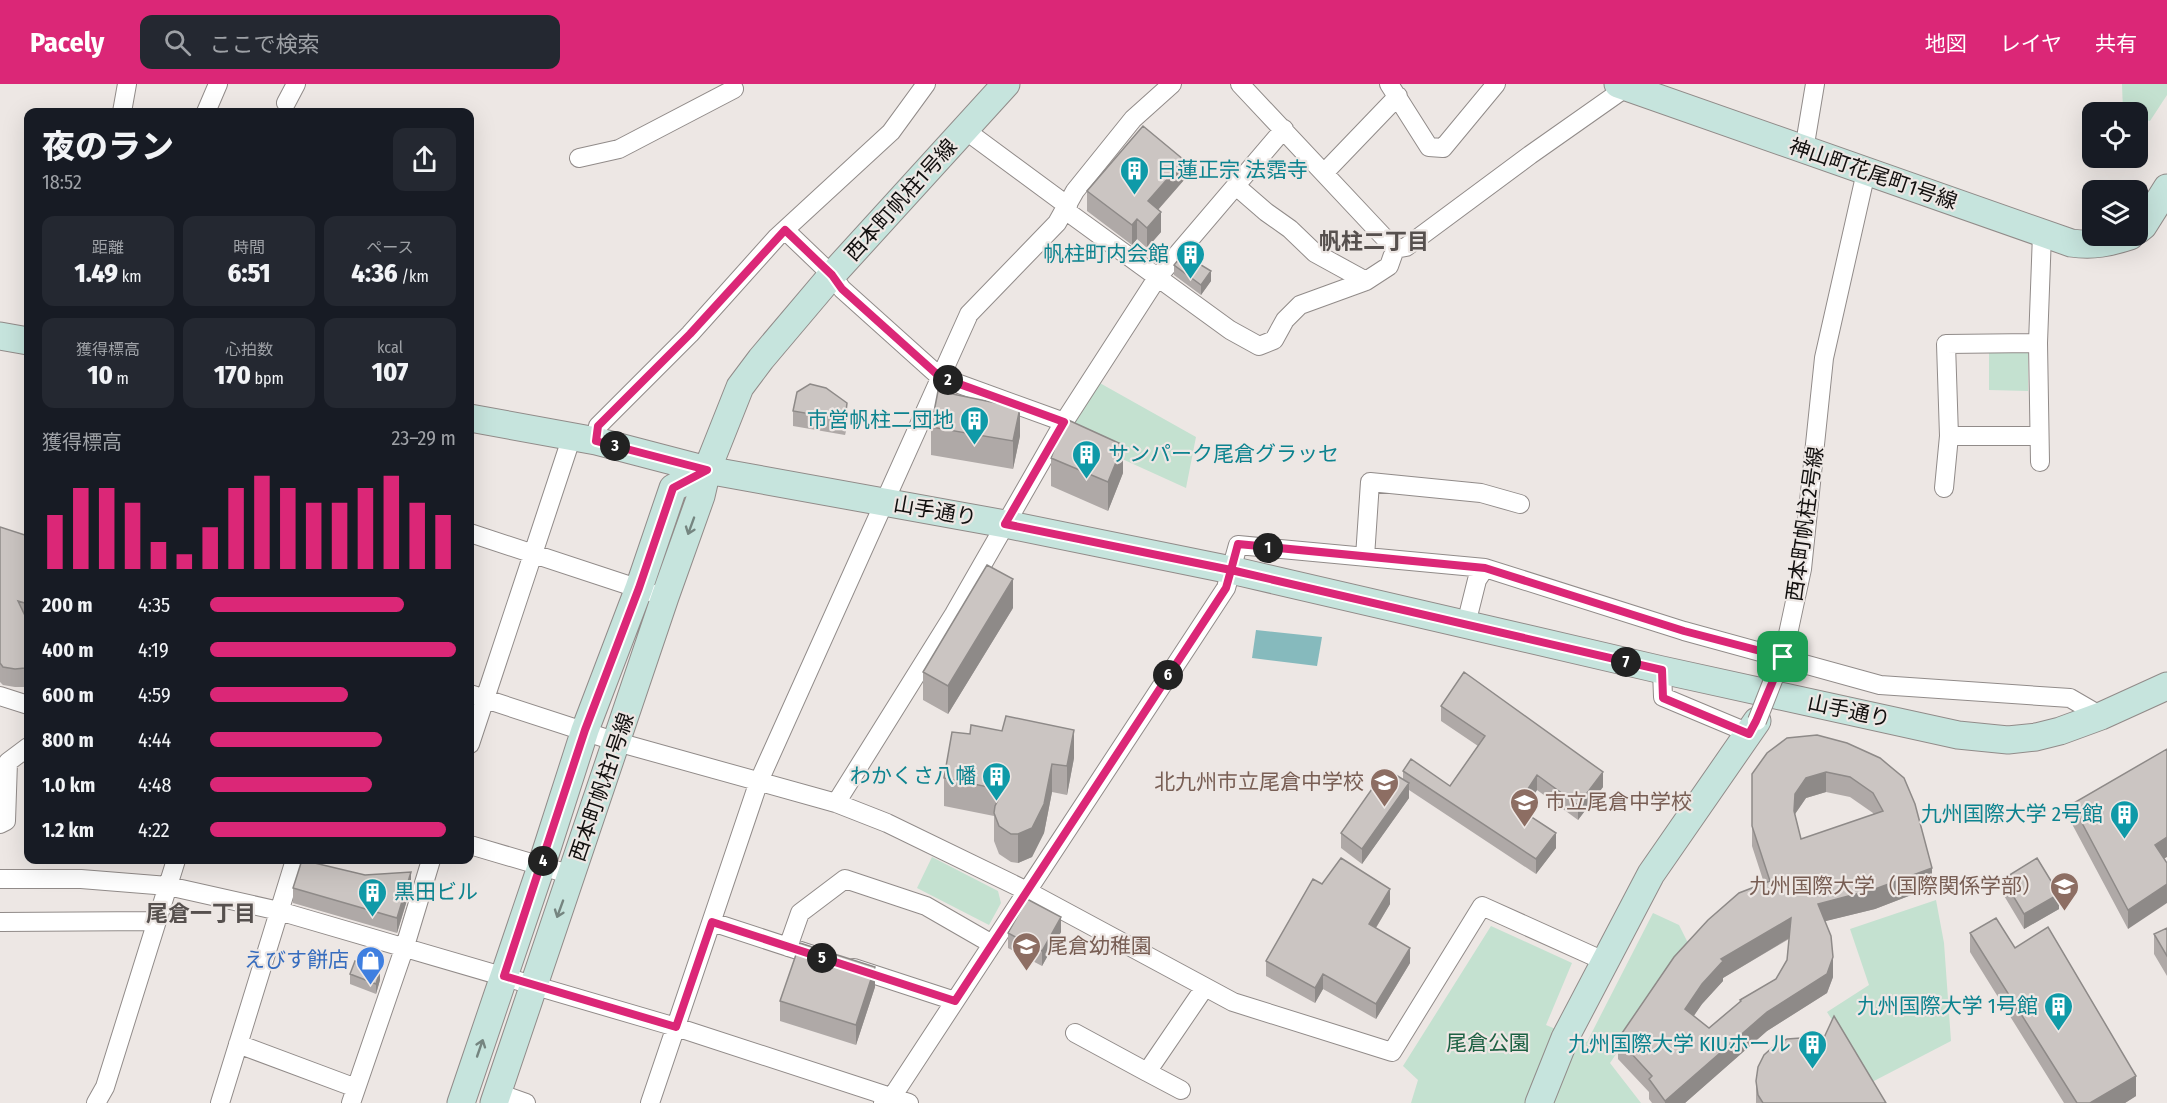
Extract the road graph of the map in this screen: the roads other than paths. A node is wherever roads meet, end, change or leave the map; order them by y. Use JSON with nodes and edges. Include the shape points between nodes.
{"nodes":[{"id":1,"x":127,"y":84,"type":"edge"},
{"id":2,"x":218,"y":84,"type":"edge"},
{"id":3,"x":296,"y":84,"type":"edge"},
{"id":4,"x":926,"y":84,"type":"edge"},
{"id":5,"x":1006,"y":84,"type":"edge"},
{"id":6,"x":1172,"y":84,"type":"edge"},
{"id":7,"x":1240,"y":84,"type":"edge"},
{"id":8,"x":1496,"y":84,"type":"edge"},
{"id":9,"x":1815,"y":84,"type":"edge"},
{"id":10,"x":1626,"y":85,"type":"edge"},
{"id":11,"x":734,"y":89,"type":"dead end"},
{"id":12,"x":1393,"y":90,"type":"edge"},
{"id":13,"x":286,"y":103,"type":"dead end"},
{"id":14,"x":123,"y":108,"type":"edge"},
{"id":15,"x":208,"y":108,"type":"edge"},
{"id":16,"x":1284,"y":129,"type":"junction"},
{"id":17,"x":965,"y":130,"type":"junction"},
{"id":18,"x":1804,"y":150,"type":"junction"},
{"id":19,"x":579,"y":158,"type":"dead end"},
{"id":20,"x":1325,"y":172,"type":"junction"},
{"id":21,"x":1866,"y":172,"type":"junction"},
{"id":22,"x":1236,"y":186,"type":"junction"},
{"id":23,"x":2167,"y":188,"type":"edge"},
{"id":24,"x":1066,"y":208,"type":"junction"},
{"id":25,"x":2148,"y":218,"type":"edge"},
{"id":26,"x":785,"y":230,"type":"junction"},
{"id":27,"x":2042,"y":234,"type":"junction"},
{"id":28,"x":2082,"y":245,"type":"edge"},
{"id":29,"x":1395,"y":249,"type":"junction"},
{"id":30,"x":832,"y":275,"type":"junction"},
{"id":31,"x":1157,"y":278,"type":"junction"},
{"id":32,"x":1366,"y":281,"type":"junction"},
{"id":33,"x":0,"y":336,"type":"edge"},
{"id":34,"x":24,"y":340,"type":"edge"},
{"id":35,"x":2038,"y":344,"type":"junction"},
{"id":36,"x":940,"y":377,"type":"junction"},
{"id":37,"x":474,"y":419,"type":"edge"},
{"id":38,"x":1064,"y":422,"type":"junction"},
{"id":39,"x":1949,"y":436,"type":"junction"},
{"id":40,"x":2038,"y":436,"type":"junction"},
{"id":41,"x":584,"y":439,"type":"junction"},
{"id":42,"x":2040,"y":462,"type":"dead end"},
{"id":43,"x":707,"y":470,"type":"junction"},
{"id":44,"x":1944,"y":488,"type":"dead end"},
{"id":45,"x":883,"y":501,"type":"junction"},
{"id":46,"x":1520,"y":504,"type":"dead end"},
{"id":47,"x":1005,"y":524,"type":"junction"},
{"id":48,"x":474,"y":534,"type":"edge"},
{"id":49,"x":533,"y":553,"type":"junction"},
{"id":50,"x":1365,"y":557,"type":"junction"},
{"id":51,"x":1485,"y":568,"type":"junction"},
{"id":52,"x":1231,"y":570,"type":"junction"},
{"id":53,"x":639,"y":588,"type":"junction"},
{"id":54,"x":665,"y":597,"type":"junction"},
{"id":55,"x":1466,"y":624,"type":"junction"},
{"id":56,"x":1780,"y":663,"type":"junction"},
{"id":57,"x":1662,"y":670,"type":"junction"},
{"id":58,"x":2167,"y":686,"type":"edge"},
{"id":59,"x":0,"y":696,"type":"edge"},
{"id":60,"x":477,"y":696,"type":"edge"},
{"id":61,"x":24,"y":704,"type":"edge"},
{"id":62,"x":2101,"y":716,"type":"junction"},
{"id":63,"x":474,"y":717,"type":"edge"},
{"id":64,"x":1753,"y":727,"type":"junction"},
{"id":65,"x":585,"y":730,"type":"junction"},
{"id":66,"x":617,"y":742,"type":"junction"},
{"id":67,"x":24,"y":750,"type":"edge"},
{"id":68,"x":759,"y":781,"type":"junction"},
{"id":69,"x":836,"y":803,"type":"junction"},
{"id":70,"x":0,"y":824,"type":"edge"},
{"id":71,"x":474,"y":846,"type":"edge"},
{"id":72,"x":175,"y":864,"type":"edge"},
{"id":73,"x":294,"y":864,"type":"edge"},
{"id":74,"x":430,"y":864,"type":"edge"},
{"id":75,"x":542,"y":867,"type":"junction"},
{"id":76,"x":572,"y":875,"type":"junction"},
{"id":77,"x":0,"y":879,"type":"edge"},
{"id":78,"x":168,"y":886,"type":"junction"},
{"id":79,"x":1026,"y":891,"type":"junction"},
{"id":80,"x":279,"y":911,"type":"junction"},
{"id":81,"x":157,"y":921,"type":"junction"},
{"id":82,"x":0,"y":922,"type":"edge"},
{"id":83,"x":712,"y":922,"type":"junction"},
{"id":84,"x":992,"y":944,"type":"junction"},
{"id":85,"x":405,"y":946,"type":"junction"},
{"id":86,"x":788,"y":946,"type":"junction"},
{"id":87,"x":1604,"y":961,"type":"junction"},
{"id":88,"x":504,"y":976,"type":"junction"},
{"id":89,"x":533,"y":984,"type":"junction"},
{"id":90,"x":1205,"y":987,"type":"junction"},
{"id":91,"x":955,"y":1001,"type":"junction"},
{"id":92,"x":676,"y":1027,"type":"junction"},
{"id":93,"x":1075,"y":1033,"type":"dead end"},
{"id":94,"x":238,"y":1044,"type":"junction"},
{"id":95,"x":1147,"y":1072,"type":"junction"},
{"id":96,"x":1181,"y":1090,"type":"dead end"},
{"id":97,"x":353,"y":1096,"type":"edge"},
{"id":98,"x":496,"y":1098,"type":"edge"},
{"id":99,"x":889,"y":1101,"type":"edge"},
{"id":100,"x":96,"y":1103,"type":"edge"},
{"id":101,"x":220,"y":1103,"type":"edge"},
{"id":102,"x":461,"y":1103,"type":"edge"},
{"id":103,"x":526,"y":1103,"type":"edge"},
{"id":104,"x":650,"y":1103,"type":"edge"},
{"id":105,"x":909,"y":1103,"type":"edge"},
{"id":106,"x":1539,"y":1103,"type":"edge"}],
"edges":[{"from":1,"to":14,"type":"street"},
{"from":2,"to":15,"type":"street"},
{"from":3,"to":13,"type":"street"},
{"from":4,"to":26,"type":"street","via":[[891,132]]},
{"from":5,"to":17,"type":"street","name":"西本町帆柱1号線"},
{"from":6,"to":24,"type":"street","via":[[1133,119]]},
{"from":7,"to":16,"type":"street"},
{"from":8,"to":12,"type":"street","via":[[1443,148],[1429,147]]},
{"from":9,"to":18,"type":"street"},
{"from":10,"to":18,"type":"street","name":"神山町花尾町1号線"},
{"from":10,"to":29,"type":"street","via":[[1406,247]]},
{"from":11,"to":19,"type":"street","via":[[619,149]]},
{"from":12,"to":20,"type":"street"},
{"from":16,"to":20,"type":"street"},
{"from":16,"to":22,"type":"street"},
{"from":17,"to":24,"type":"street"},
{"from":17,"to":30,"type":"street","name":"西本町帆柱1号線"},
{"from":18,"to":21,"type":"street","name":"神山町花尾町1号線"},
{"from":20,"to":29,"type":"street"},
{"from":21,"to":27,"type":"street","name":"神山町花尾町1号線"},
{"from":21,"to":56,"type":"street","name":"西本町帆柱2号線","via":[[1824,358],[1802,569]]},
{"from":22,"to":31,"type":"street"},
{"from":22,"to":32,"type":"street","via":[[1315,254]]},
{"from":23,"to":25,"type":"street"},
{"from":24,"to":31,"type":"street"},
{"from":24,"to":36,"type":"street","via":[[1057,223],[969,314]]},
{"from":26,"to":30,"type":"street"},
{"from":26,"to":41,"type":"street","via":[[690,334]]},
{"from":27,"to":28,"type":"street","name":"神山町花尾町1号線"},
{"from":27,"to":35,"type":"street"},
{"from":29,"to":32,"type":"street","via":[[1389,266]]},
{"from":30,"to":36,"type":"street","via":[[842,289]]},
{"from":30,"to":43,"type":"street","name":"西本町帆柱1号線","via":[[740,387]]},
{"from":31,"to":32,"type":"street","via":[[1259,346],[1274,340],[1300,304]]},
{"from":31,"to":38,"type":"street"},
{"from":33,"to":34,"type":"street"},
{"from":35,"to":39,"type":"street","via":[[1946,344]]},
{"from":35,"to":40,"type":"street"},
{"from":36,"to":38,"type":"street"},
{"from":36,"to":45,"type":"street"},
{"from":37,"to":41,"type":"street","name":"山手通り"},
{"from":38,"to":47,"type":"street"},
{"from":39,"to":40,"type":"street"},
{"from":39,"to":44,"type":"street"},
{"from":40,"to":42,"type":"street"},
{"from":41,"to":43,"type":"street","name":"山手通り"},
{"from":41,"to":49,"type":"street"},
{"from":43,"to":45,"type":"street","name":"山手通り"},
{"from":43,"to":53,"type":"street","name":"西本町帆柱1号線","via":[[673,488]]},
{"from":43,"to":54,"type":"street","name":"西本町帆柱1号線","one_way":true},
{"from":45,"to":47,"type":"street","name":"山手通り"},
{"from":45,"to":68,"type":"street"},
{"from":46,"to":50,"type":"street","via":[[1481,493],[1370,482]]},
{"from":47,"to":52,"type":"street","name":"山手通り"},
{"from":47,"to":69,"type":"street","via":[[954,614]]},
{"from":48,"to":49,"type":"street"},
{"from":49,"to":53,"type":"street"},
{"from":49,"to":60,"type":"street"},
{"from":50,"to":51,"type":"street"},
{"from":50,"to":52,"type":"street","via":[[1238,544]]},
{"from":51,"to":55,"type":"street","via":[[1477,580]]},
{"from":51,"to":56,"type":"street"},
{"from":52,"to":55,"type":"street","name":"山手通り"},
{"from":52,"to":79,"type":"street","via":[[1226,588]]},
{"from":53,"to":54,"type":"street"},
{"from":53,"to":65,"type":"street","name":"西本町帆柱1号線"},
{"from":54,"to":66,"type":"street","name":"西本町帆柱1号線"},
{"from":55,"to":57,"type":"street","name":"山手通り"},
{"from":56,"to":62,"type":"street","via":[[1880,686],[2070,698]]},
{"from":56,"to":64,"type":"street","name":"西本町帆柱2号線","bridge":true},
{"from":57,"to":62,"type":"street","name":"山手通り","via":[[1985,739],[2036,737]]},
{"from":57,"to":64,"type":"street","via":[[1663,698]]},
{"from":58,"to":62,"type":"street","name":"山手通り"},
{"from":59,"to":61,"type":"street"},
{"from":60,"to":63,"type":"street"},
{"from":60,"to":65,"type":"street"},
{"from":64,"to":87,"type":"street","name":"西本町帆柱2号線","via":[[1651,874]]},
{"from":65,"to":66,"type":"street"},
{"from":65,"to":75,"type":"street","name":"西本町帆柱1号線"},
{"from":66,"to":68,"type":"street"},
{"from":66,"to":76,"type":"street","name":"西本町帆柱1号線"},
{"from":67,"to":70,"type":"street","via":[[8,762],[6,821]]},
{"from":68,"to":69,"type":"street"},
{"from":68,"to":83,"type":"street"},
{"from":69,"to":79,"type":"street","via":[[887,823]]},
{"from":71,"to":75,"type":"street"},
{"from":72,"to":78,"type":"street"},
{"from":73,"to":80,"type":"street"},
{"from":74,"to":85,"type":"street"},
{"from":75,"to":76,"type":"street"},
{"from":75,"to":88,"type":"street","name":"西本町帆柱1号線"},
{"from":76,"to":89,"type":"street","name":"西本町帆柱1号線","one_way":true},
{"from":77,"to":78,"type":"street","via":[[81,879]]},
{"from":78,"to":80,"type":"street"},
{"from":78,"to":81,"type":"street"},
{"from":79,"to":84,"type":"street"},
{"from":79,"to":90,"type":"street"},
{"from":80,"to":85,"type":"street"},
{"from":80,"to":94,"type":"street"},
{"from":81,"to":82,"type":"street"},
{"from":81,"to":100,"type":"street","via":[[105,1087]]},
{"from":83,"to":86,"type":"street"},
{"from":83,"to":92,"type":"street"},
{"from":84,"to":86,"type":"street","via":[[926,906],[845,879],[800,913]]},
{"from":84,"to":91,"type":"street"},
{"from":85,"to":88,"type":"street"},
{"from":85,"to":97,"type":"street"},
{"from":86,"to":91,"type":"street"},
{"from":87,"to":90,"type":"street","via":[[1482,906],[1392,1052],[1233,1002]]},
{"from":87,"to":106,"type":"street","name":"西本町帆柱2号線","via":[[1565,1038]]},
{"from":88,"to":89,"type":"street"},
{"from":102,"to":88,"type":"street","name":"西本町帆柱1号線","one_way":true},
{"from":89,"to":92,"type":"street"},
{"from":89,"to":98,"type":"street","name":"西本町帆柱1号線"},
{"from":90,"to":95,"type":"street"},
{"from":91,"to":99,"type":"street"},
{"from":92,"to":99,"type":"street"},
{"from":92,"to":104,"type":"street"},
{"from":93,"to":95,"type":"street"},
{"from":94,"to":97,"type":"street"},
{"from":94,"to":101,"type":"street"},
{"from":95,"to":96,"type":"street"},
{"from":98,"to":103,"type":"street"},
{"from":99,"to":105,"type":"street"}]}
